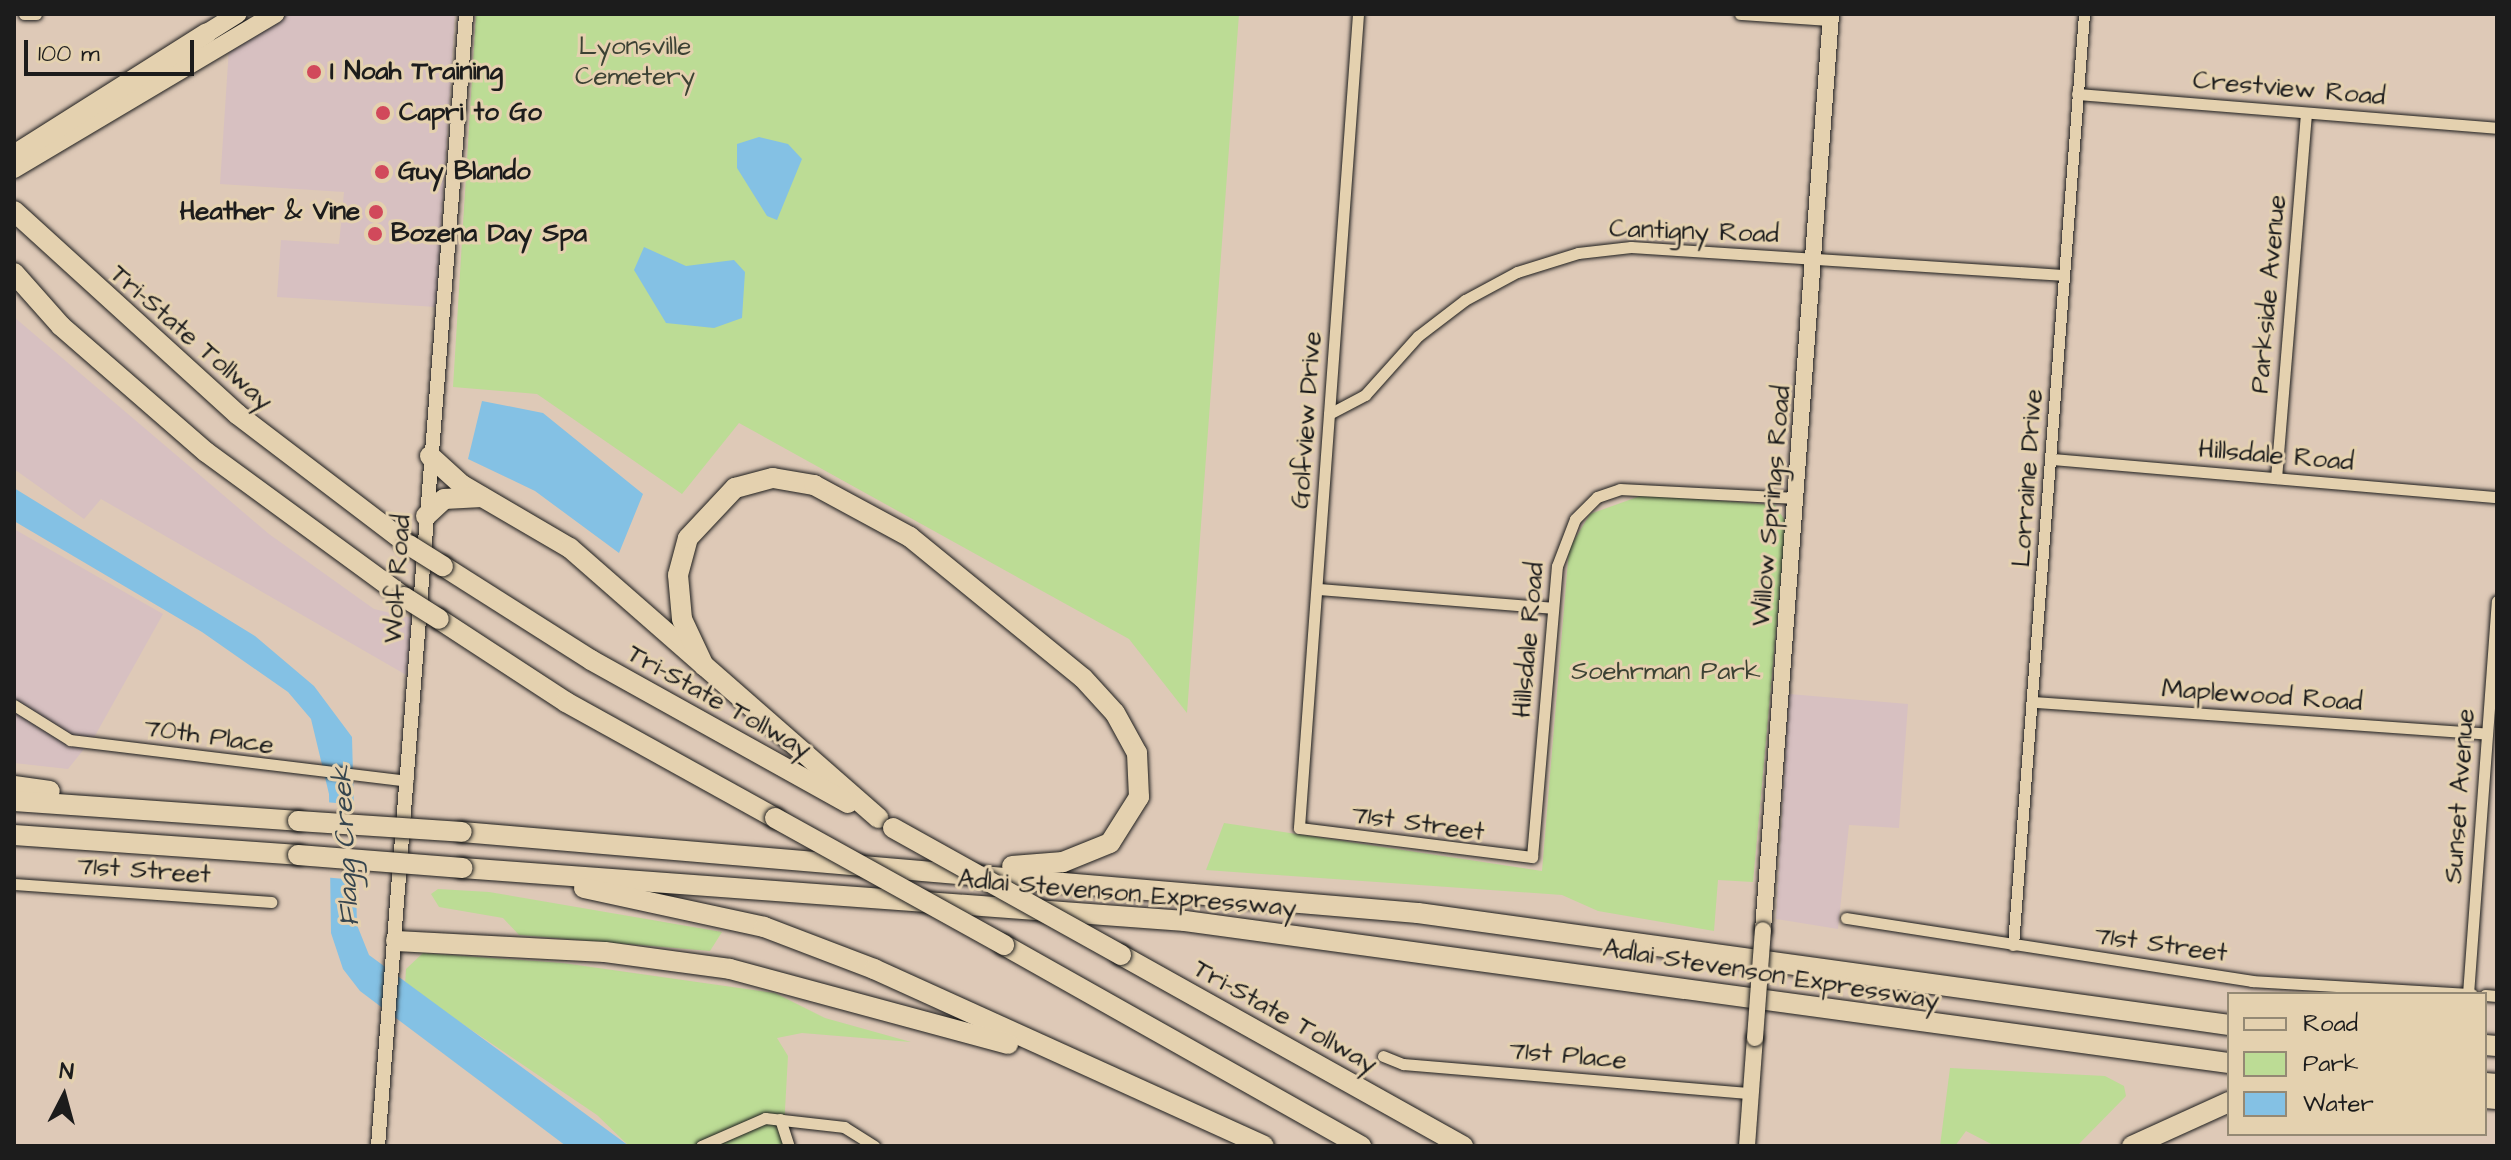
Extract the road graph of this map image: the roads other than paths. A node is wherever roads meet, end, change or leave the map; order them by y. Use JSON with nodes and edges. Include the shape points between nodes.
{"nodes":[{"id":1,"x":24,"y":14,"type":"edge"},
{"id":2,"x":36,"y":14,"type":"edge"},
{"id":3,"x":238,"y":14,"type":"edge"},
{"id":4,"x":275,"y":14,"type":"edge"},
{"id":5,"x":466,"y":14,"type":"edge"},
{"id":6,"x":1358,"y":14,"type":"edge"},
{"id":7,"x":1740,"y":14,"type":"edge"},
{"id":8,"x":2084,"y":14,"type":"edge"},
{"id":9,"x":1831,"y":17,"type":"edge"},
{"id":10,"x":207,"y":33,"type":"joint"},
{"id":11,"x":135,"y":79,"type":"junction"},
{"id":12,"x":2077,"y":94,"type":"junction"},
{"id":13,"x":2306,"y":113,"type":"junction"},
{"id":14,"x":2497,"y":128,"type":"edge"},
{"id":15,"x":14,"y":149,"type":"edge"},
{"id":16,"x":14,"y":155,"type":"edge"},
{"id":17,"x":14,"y":169,"type":"edge"},
{"id":18,"x":14,"y":211,"type":"edge"},
{"id":19,"x":1816,"y":258,"type":"junction"},
{"id":20,"x":14,"y":273,"type":"edge"},
{"id":21,"x":2062,"y":275,"type":"junction"},
{"id":22,"x":1329,"y":414,"type":"junction"},
{"id":23,"x":430,"y":456,"type":"junction"},
{"id":24,"x":2052,"y":459,"type":"junction"},
{"id":25,"x":2276,"y":478,"type":"junction"},
{"id":26,"x":486,"y":497,"type":"junction"},
{"id":27,"x":2497,"y":497,"type":"edge"},
{"id":28,"x":1796,"y":498,"type":"junction"},
{"id":29,"x":426,"y":516,"type":"junction"},
{"id":30,"x":1318,"y":589,"type":"junction"},
{"id":31,"x":2497,"y":601,"type":"edge"},
{"id":32,"x":1552,"y":608,"type":"junction"},
{"id":33,"x":704,"y":666,"type":"junction"},
{"id":34,"x":2035,"y":702,"type":"junction"},
{"id":35,"x":14,"y":705,"type":"edge"},
{"id":36,"x":2487,"y":734,"type":"junction"},
{"id":37,"x":408,"y":781,"type":"junction"},
{"id":38,"x":14,"y":786,"type":"edge"},
{"id":39,"x":14,"y":801,"type":"edge"},
{"id":40,"x":264,"y":819,"type":"junction"},
{"id":41,"x":886,"y":823,"type":"junction"},
{"id":42,"x":1299,"y":828,"type":"joint"},
{"id":43,"x":14,"y":835,"type":"edge"},
{"id":44,"x":1532,"y":857,"type":"joint"},
{"id":45,"x":904,"y":867,"type":"junction"},
{"id":46,"x":494,"y":870,"type":"junction"},
{"id":47,"x":14,"y":884,"type":"edge"},
{"id":48,"x":271,"y":902,"type":"dead end"},
{"id":49,"x":1846,"y":918,"type":"dead end"},
{"id":50,"x":2013,"y":945,"type":"junction"},
{"id":51,"x":396,"y":951,"type":"junction"},
{"id":52,"x":2436,"y":992,"type":"edge"},
{"id":53,"x":2470,"y":992,"type":"edge"},
{"id":54,"x":2227,"y":1025,"type":"edge"},
{"id":55,"x":1383,"y":1056,"type":"dead end"},
{"id":56,"x":2227,"y":1063,"type":"edge"},
{"id":57,"x":1099,"y":1074,"type":"junction"},
{"id":58,"x":1751,"y":1093,"type":"junction"},
{"id":59,"x":2227,"y":1103,"type":"edge"},
{"id":60,"x":780,"y":1119,"type":"junction"},
{"id":61,"x":378,"y":1146,"type":"edge"},
{"id":62,"x":701,"y":1146,"type":"edge"},
{"id":63,"x":789,"y":1146,"type":"edge"},
{"id":64,"x":875,"y":1146,"type":"edge"},
{"id":65,"x":1264,"y":1146,"type":"edge"},
{"id":66,"x":1361,"y":1146,"type":"edge"},
{"id":67,"x":1463,"y":1146,"type":"edge"},
{"id":68,"x":1747,"y":1146,"type":"edge"},
{"id":69,"x":2132,"y":1146,"type":"edge"}],
"edges":[{"from":1,"to":2,"type":"street"},
{"from":3,"to":10,"type":"main road"},
{"from":4,"to":17,"type":"main road"},
{"from":5,"to":23,"type":"street","name":"Wolf Road"},
{"from":6,"to":22,"type":"street","name":"Golfview Drive"},
{"from":7,"to":9,"type":"street"},
{"from":8,"to":12,"type":"street","name":"Lorraine Drive"},
{"from":9,"to":19,"type":"main road","name":"Willow Springs Road"},
{"from":10,"to":11,"type":"highway"},
{"from":11,"to":15,"type":"highway"},
{"from":11,"to":16,"type":"highway"},
{"from":12,"to":13,"type":"street","name":"Crestview Road"},
{"from":12,"to":21,"type":"street","name":"Lorraine Drive"},
{"from":13,"to":14,"type":"street","name":"Crestview Road"},
{"from":13,"to":25,"type":"street","name":"Parkside Avenue"},
{"from":18,"to":41,"type":"highway","name":"Tri-State Tollway","bridge":true,"via":[[237,414],[409,545],[618,675]]},
{"from":19,"to":21,"type":"street","name":"Cantigny Road"},
{"from":19,"to":22,"type":"street","name":"Cantigny Road","via":[[1631,247],[1517,272],[1465,300],[1418,336],[1365,395]]},
{"from":19,"to":28,"type":"main road","name":"Willow Springs Road"},
{"from":20,"to":66,"type":"highway","bridge":true,"via":[[61,326],[206,452],[404,597],[566,702]]},
{"from":21,"to":24,"type":"street","name":"Lorraine Drive"},
{"from":22,"to":30,"type":"street","name":"Golfview Drive"},
{"from":23,"to":26,"type":"highway"},
{"from":23,"to":29,"type":"street","name":"Wolf Road"},
{"from":24,"to":25,"type":"street","name":"Hillsdale Road"},
{"from":24,"to":34,"type":"street","name":"Lorraine Drive"},
{"from":25,"to":27,"type":"street","name":"Hillsdale Road"},
{"from":26,"to":29,"type":"highway","via":[[444,499]]},
{"from":26,"to":33,"type":"highway","via":[[570,548]]},
{"from":28,"to":32,"type":"street","name":"Hillsdale Road","via":[[1641,487],[1597,497],[1567,530]]},
{"from":28,"to":58,"type":"main road","name":"Willow Springs Road","bridge":true},
{"from":29,"to":37,"type":"street","name":"Wolf Road"},
{"from":30,"to":32,"type":"street"},
{"from":30,"to":42,"type":"street","name":"Golfview Drive"},
{"from":31,"to":36,"type":"street","name":"Sunset Avenue"},
{"from":32,"to":44,"type":"street","name":"Hillsdale Road"},
{"from":33,"to":41,"type":"highway"},
{"from":33,"to":45,"type":"highway","via":[[682,619],[678,575],[688,538],[735,488],[790,479],[832,492],[957,570],[1050,647],[1124,725],[1141,784],[1131,815],[1110,843],[1043,865]]},
{"from":34,"to":36,"type":"street","name":"Maplewood Road"},
{"from":34,"to":50,"type":"street","name":"Lorraine Drive"},
{"from":35,"to":37,"type":"street","name":"70th Place","via":[[70,740]]},
{"from":36,"to":53,"type":"street","name":"Sunset Avenue"},
{"from":37,"to":51,"type":"street","name":"Wolf Road"},
{"from":38,"to":40,"type":"highway"},
{"from":39,"to":40,"type":"highway","name":"Adlai Stevenson Expressway"},
{"from":40,"to":45,"type":"highway","name":"Adlai Stevenson Expressway","bridge":true},
{"from":41,"to":67,"type":"highway","name":"Tri-State Tollway","bridge":true},
{"from":42,"to":44,"type":"street","name":"71st Street"},
{"from":43,"to":46,"type":"highway","name":"Adlai Stevenson Expressway","bridge":true},
{"from":45,"to":54,"type":"highway","name":"Adlai Stevenson Expressway","via":[[1418,913]]},
{"from":46,"to":56,"type":"highway","name":"Adlai Stevenson Expressway","via":[[1185,921]]},
{"from":46,"to":57,"type":"highway","via":[[764,927],[874,969]]},
{"from":47,"to":48,"type":"street","name":"71st Street"},
{"from":49,"to":50,"type":"street","name":"71st Street"},
{"from":50,"to":52,"type":"street","name":"71st Street","via":[[2252,981]]},
{"from":51,"to":57,"type":"highway","via":[[605,952],[730,969],[867,1000]]},
{"from":51,"to":61,"type":"street","name":"Wolf Road"},
{"from":55,"to":58,"type":"street","name":"71st Place","via":[[1403,1064]]},
{"from":57,"to":65,"type":"highway"},
{"from":58,"to":68,"type":"main road","name":"Willow Springs Road"},
{"from":59,"to":69,"type":"highway"},
{"from":60,"to":62,"type":"street","via":[[746,1122]]},
{"from":60,"to":63,"type":"street"},
{"from":60,"to":64,"type":"street","via":[[844,1127]]}]}
